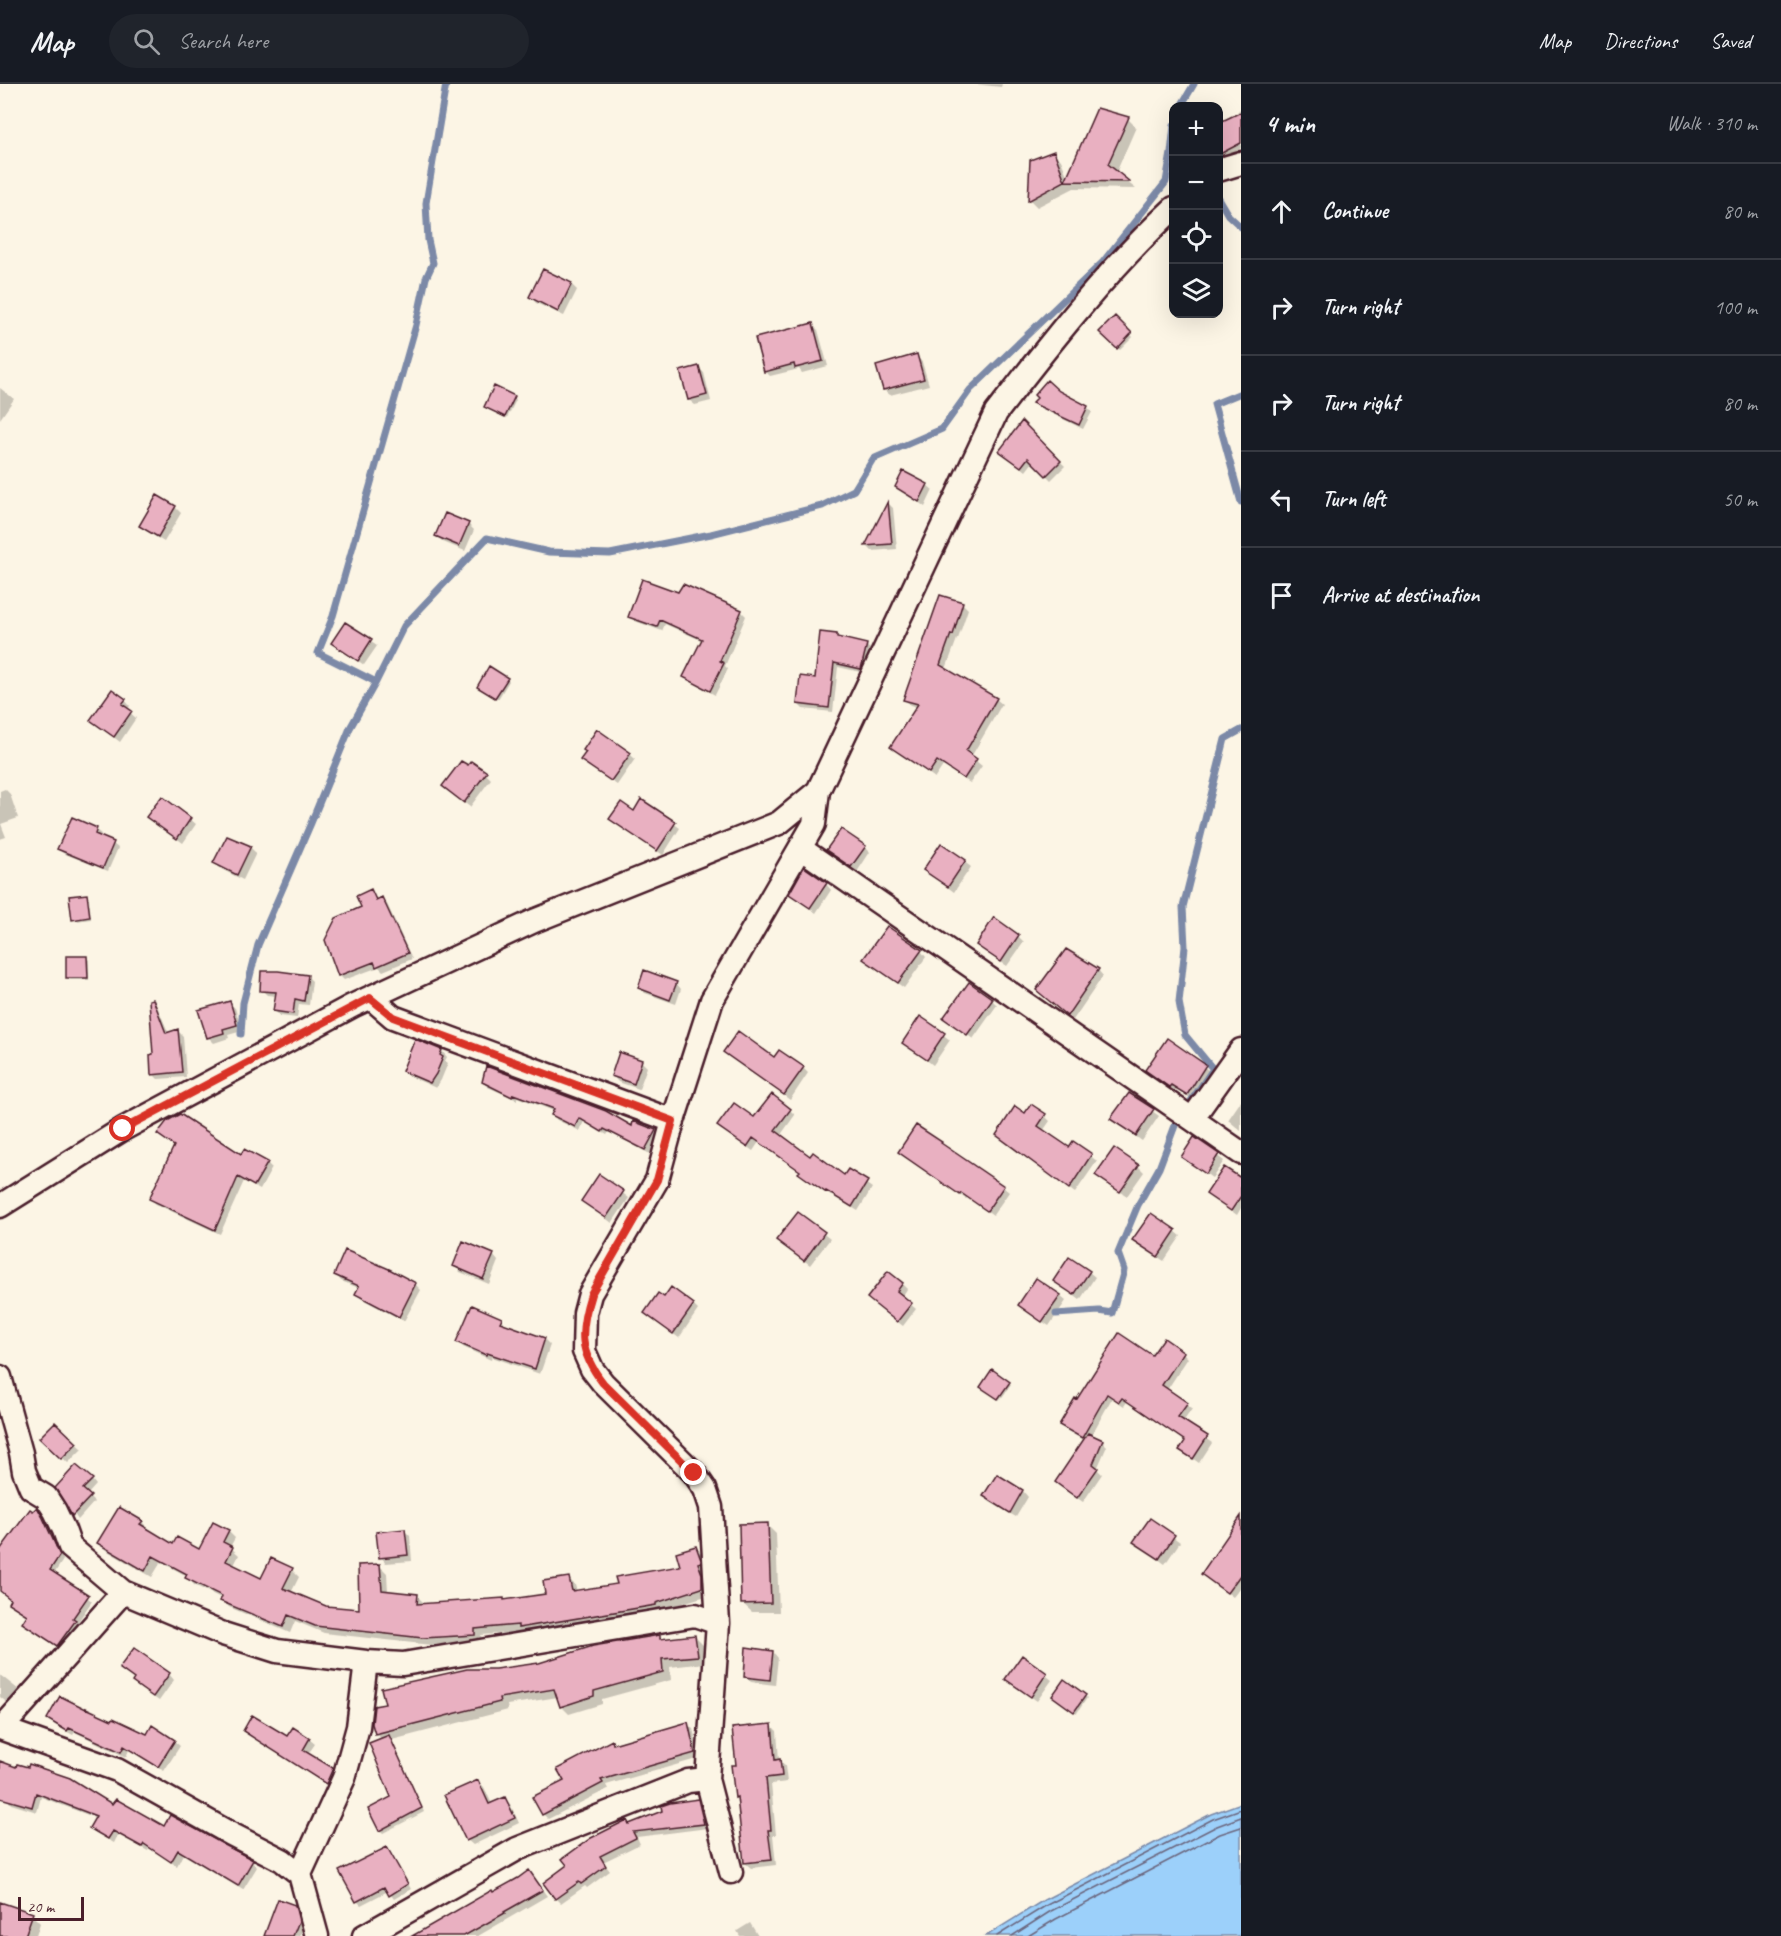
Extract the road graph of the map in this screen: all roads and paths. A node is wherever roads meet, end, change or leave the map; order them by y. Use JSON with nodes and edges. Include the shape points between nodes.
{"nodes":[{"id":1,"x":1241,"y":163,"type":"edge"},
{"id":2,"x":1223,"y":168,"type":"edge"},
{"id":3,"x":1171,"y":210,"type":"edge"},
{"id":4,"x":818,"y":791,"type":"junction"},
{"id":5,"x":800,"y":848,"type":"junction"},
{"id":6,"x":370,"y":998,"type":"junction"},
{"id":7,"x":1241,"y":1050,"type":"edge"},
{"id":8,"x":1191,"y":1119,"type":"junction"},
{"id":9,"x":673,"y":1121,"type":"junction"},
{"id":10,"x":1241,"y":1153,"type":"edge"},
{"id":11,"x":0,"y":1206,"type":"edge"},
{"id":12,"x":0,"y":1377,"type":"edge"},
{"id":13,"x":123,"y":1592,"type":"junction"},
{"id":14,"x":718,"y":1623,"type":"junction"},
{"id":15,"x":366,"y":1662,"type":"junction"},
{"id":16,"x":1,"y":1728,"type":"edge"},
{"id":17,"x":707,"y":1779,"type":"junction"},
{"id":18,"x":731,"y":1872,"type":"dead end"},
{"id":19,"x":300,"y":1874,"type":"junction"},
{"id":20,"x":317,"y":1936,"type":"edge"},
{"id":21,"x":364,"y":1936,"type":"edge"}],
"edges":[{"from":1,"to":2,"type":"street"},
{"from":3,"to":4,"type":"street","via":[[1139,241],[996,413]]},
{"from":4,"to":5,"type":"street","via":[[814,824]]},
{"from":4,"to":6,"type":"street","via":[[779,823],[534,921]]},
{"from":5,"to":8,"type":"street"},
{"from":5,"to":9,"type":"street","via":[[712,1000]]},
{"from":6,"to":9,"type":"street","via":[[393,1017]]},
{"from":6,"to":11,"type":"street","via":[[123,1129]]},
{"from":7,"to":8,"type":"street"},
{"from":8,"to":10,"type":"street"},
{"from":9,"to":14,"type":"street","via":[[657,1180],[591,1294],[585,1313],[584,1351],[603,1383],[681,1459],[705,1489],[711,1507]]},
{"from":12,"to":13,"type":"street","via":[[31,1488],[51,1504],[70,1547]]},
{"from":13,"to":15,"type":"street","via":[[223,1634],[277,1651]]},
{"from":13,"to":16,"type":"street"},
{"from":14,"to":15,"type":"street","via":[[694,1615],[403,1664]]},
{"from":14,"to":17,"type":"street"},
{"from":15,"to":19,"type":"street","via":[[358,1727],[344,1778]]},
{"from":16,"to":19,"type":"street","via":[[117,1770],[282,1860]]},
{"from":17,"to":18,"type":"street"},
{"from":17,"to":21,"type":"street","via":[[688,1781],[517,1849]]},
{"from":19,"to":20,"type":"street"}]}
